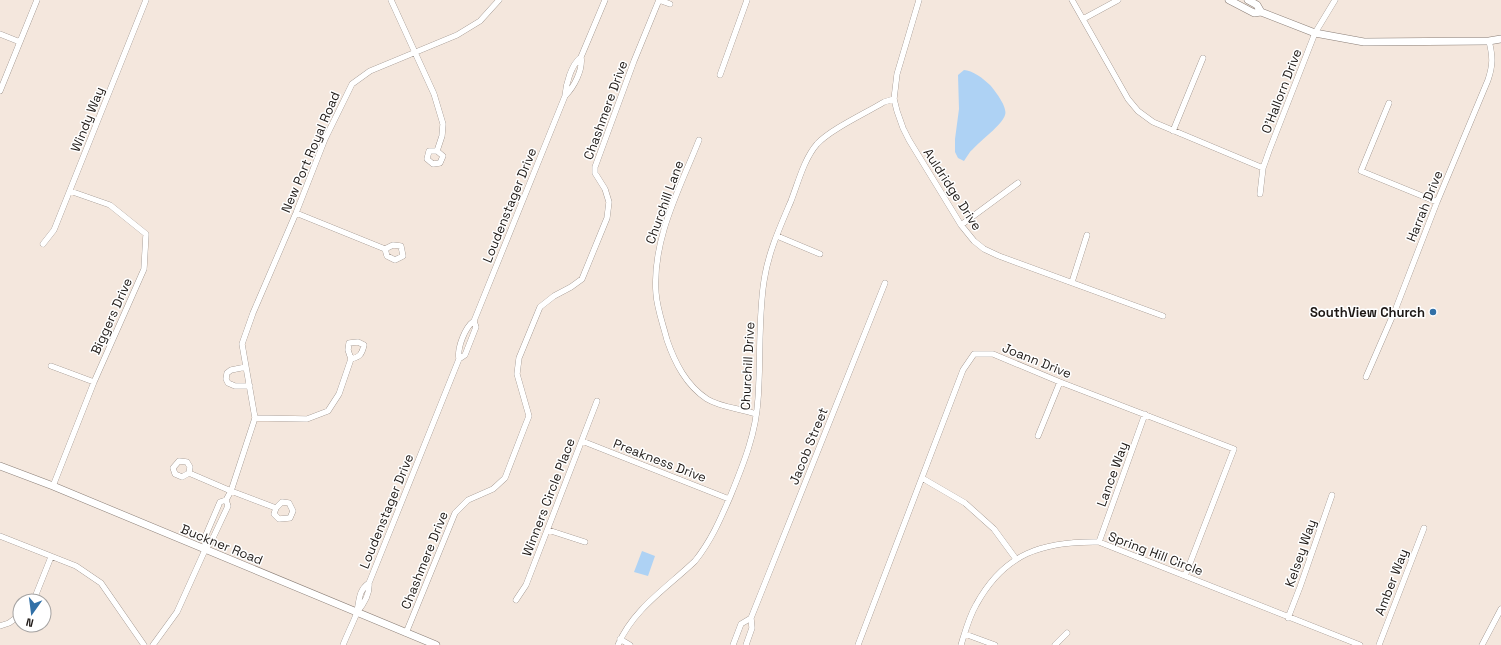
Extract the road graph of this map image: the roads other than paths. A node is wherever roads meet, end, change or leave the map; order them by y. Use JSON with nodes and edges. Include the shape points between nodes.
{"nodes":[{"id":1,"x":37,"y":0,"type":"edge"},
{"id":2,"x":146,"y":0,"type":"edge"},
{"id":3,"x":391,"y":0,"type":"edge"},
{"id":4,"x":498,"y":0,"type":"edge"},
{"id":5,"x":605,"y":0,"type":"edge"},
{"id":6,"x":659,"y":0,"type":"edge"},
{"id":7,"x":747,"y":0,"type":"edge"},
{"id":8,"x":919,"y":0,"type":"edge"},
{"id":9,"x":1072,"y":0,"type":"edge"},
{"id":10,"x":1118,"y":0,"type":"edge"},
{"id":11,"x":1229,"y":0,"type":"edge"},
{"id":12,"x":1248,"y":0,"type":"edge"},
{"id":13,"x":1335,"y":0,"type":"edge"},
{"id":14,"x":670,"y":4,"type":"dead end"},
{"id":15,"x":1261,"y":12,"type":"junction"},
{"id":16,"x":1083,"y":19,"type":"junction"},
{"id":17,"x":1315,"y":33,"type":"junction"},
{"id":18,"x":0,"y":34,"type":"edge"},
{"id":19,"x":1501,"y":39,"type":"edge"},
{"id":20,"x":1489,"y":41,"type":"junction"},
{"id":21,"x":20,"y":42,"type":"junction"},
{"id":22,"x":1501,"y":45,"type":"edge"},
{"id":23,"x":414,"y":52,"type":"junction"},
{"id":24,"x":1203,"y":58,"type":"dead end"},
{"id":25,"x":720,"y":75,"type":"dead end"},
{"id":26,"x":0,"y":91,"type":"edge"},
{"id":27,"x":894,"y":100,"type":"junction"},
{"id":28,"x":1389,"y":103,"type":"dead end"},
{"id":29,"x":1173,"y":131,"type":"junction"},
{"id":30,"x":699,"y":140,"type":"dead end"},
{"id":31,"x":438,"y":151,"type":"dead end"},
{"id":32,"x":1264,"y":168,"type":"junction"},
{"id":33,"x":1018,"y":183,"type":"dead end"},
{"id":34,"x":70,"y":191,"type":"junction"},
{"id":35,"x":1260,"y":194,"type":"dead end"},
{"id":36,"x":1437,"y":202,"type":"junction"},
{"id":37,"x":296,"y":213,"type":"junction"},
{"id":38,"x":960,"y":225,"type":"junction"},
{"id":39,"x":776,"y":236,"type":"junction"},
{"id":40,"x":1087,"y":236,"type":"dead end"},
{"id":41,"x":43,"y":244,"type":"dead end"},
{"id":42,"x":386,"y":249,"type":"dead end"},
{"id":43,"x":820,"y":254,"type":"dead end"},
{"id":44,"x":1072,"y":282,"type":"junction"},
{"id":45,"x":885,"y":283,"type":"dead end"},
{"id":46,"x":1163,"y":316,"type":"dead end"},
{"id":47,"x":352,"y":359,"type":"dead end"},
{"id":48,"x":51,"y":366,"type":"dead end"},
{"id":49,"x":246,"y":367,"type":"junction"},
{"id":50,"x":1366,"y":377,"type":"dead end"},
{"id":51,"x":94,"y":382,"type":"junction"},
{"id":52,"x":1060,"y":382,"type":"junction"},
{"id":53,"x":250,"y":386,"type":"junction"},
{"id":54,"x":597,"y":401,"type":"dead end"},
{"id":55,"x":756,"y":414,"type":"junction"},
{"id":56,"x":1146,"y":414,"type":"junction"},
{"id":57,"x":255,"y":418,"type":"junction"},
{"id":58,"x":1038,"y":436,"type":"dead end"},
{"id":59,"x":582,"y":441,"type":"junction"},
{"id":60,"x":0,"y":466,"type":"edge"},
{"id":61,"x":189,"y":473,"type":"dead end"},
{"id":62,"x":922,"y":478,"type":"junction"},
{"id":63,"x":53,"y":486,"type":"junction"},
{"id":64,"x":231,"y":491,"type":"junction"},
{"id":65,"x":1332,"y":496,"type":"dead end"},
{"id":66,"x":729,"y":499,"type":"junction"},
{"id":67,"x":226,"y":500,"type":"junction"},
{"id":68,"x":276,"y":508,"type":"dead end"},
{"id":69,"x":1424,"y":528,"type":"dead end"},
{"id":70,"x":548,"y":530,"type":"junction"},
{"id":71,"x":0,"y":536,"type":"edge"},
{"id":72,"x":585,"y":542,"type":"dead end"},
{"id":73,"x":1099,"y":542,"type":"junction"},
{"id":74,"x":205,"y":550,"type":"junction"},
{"id":75,"x":51,"y":557,"type":"junction"},
{"id":76,"x":1016,"y":559,"type":"junction"},
{"id":77,"x":1185,"y":576,"type":"junction"},
{"id":78,"x":37,"y":593,"type":"edge"},
{"id":79,"x":516,"y":600,"type":"dead end"},
{"id":80,"x":1501,"y":609,"type":"edge"},
{"id":81,"x":357,"y":612,"type":"junction"},
{"id":82,"x":751,"y":618,"type":"junction"},
{"id":83,"x":1288,"y":618,"type":"junction"},
{"id":84,"x":12,"y":621,"type":"edge"},
{"id":85,"x":0,"y":626,"type":"edge"},
{"id":86,"x":406,"y":633,"type":"junction"},
{"id":87,"x":1067,"y":633,"type":"dead end"},
{"id":88,"x":965,"y":634,"type":"junction"},
{"id":89,"x":619,"y":642,"type":"edge"},
{"id":90,"x":144,"y":645,"type":"edge"},
{"id":91,"x":154,"y":645,"type":"edge"},
{"id":92,"x":343,"y":645,"type":"edge"},
{"id":93,"x":436,"y":645,"type":"edge"},
{"id":94,"x":630,"y":645,"type":"edge"},
{"id":95,"x":732,"y":645,"type":"edge"},
{"id":96,"x":746,"y":645,"type":"edge"},
{"id":97,"x":858,"y":645,"type":"edge"},
{"id":98,"x":961,"y":645,"type":"edge"},
{"id":99,"x":995,"y":645,"type":"edge"},
{"id":100,"x":1055,"y":645,"type":"edge"},
{"id":101,"x":1360,"y":645,"type":"edge"},
{"id":102,"x":1379,"y":645,"type":"edge"},
{"id":103,"x":1482,"y":645,"type":"edge"}],
"edges":[{"from":1,"to":21,"type":"street"},
{"from":2,"to":34,"type":"street","name":"Windy Way"},
{"from":3,"to":23,"type":"street"},
{"from":4,"to":23,"type":"street","name":"New Port Royal Road","via":[[480,21],[457,35]]},
{"from":5,"to":81,"type":"street","name":"Loudenstager Drive","via":[[581,57],[576,61],[565,96],[474,321],[476,328],[465,354],[459,358],[369,583],[370,589],[364,605]]},
{"from":6,"to":14,"type":"street","name":"Chashmere Drive"},
{"from":6,"to":86,"type":"street","name":"Chashmere Drive","via":[[595,167],[595,173],[610,202],[604,229],[582,279],[540,306],[519,358],[517,374],[529,416],[526,426],[505,478],[493,489],[468,500],[455,513]]},
{"from":7,"to":25,"type":"street"},
{"from":8,"to":27,"type":"street","name":"Auldridge Drive","via":[[897,74]]},
{"from":9,"to":16,"type":"street"},
{"from":10,"to":16,"type":"street"},
{"from":11,"to":15,"type":"street","via":[[1254,13]]},
{"from":12,"to":15,"type":"street","via":[[1257,5]]},
{"from":13,"to":17,"type":"street","name":"O'Hallorn Drive"},
{"from":15,"to":17,"type":"street"},
{"from":16,"to":29,"type":"street","via":[[1128,99],[1138,111],[1153,122]]},
{"from":17,"to":20,"type":"street","via":[[1364,42]]},
{"from":17,"to":32,"type":"street","name":"O'Hallorn Drive"},
{"from":18,"to":21,"type":"street"},
{"from":19,"to":20,"type":"street"},
{"from":20,"to":22,"type":"street"},
{"from":20,"to":36,"type":"street","name":"Harrah Drive","via":[[1493,56],[1491,72]]},
{"from":21,"to":26,"type":"street"},
{"from":23,"to":31,"type":"street","via":[[434,94],[443,124]]},
{"from":23,"to":37,"type":"street","name":"New Port Royal Road","via":[[370,71],[352,84],[325,138]]},
{"from":24,"to":29,"type":"street"},
{"from":27,"to":38,"type":"street","name":"Auldridge Drive","via":[[903,128]]},
{"from":27,"to":39,"type":"street","name":"Churchill Drive","via":[[884,102],[828,134],[817,144],[803,169]]},
{"from":28,"to":36,"type":"street","via":[[1361,171]]},
{"from":29,"to":32,"type":"street"},
{"from":30,"to":55,"type":"street","name":"Churchill Lane","via":[[657,252],[656,293],[659,311],[669,345],[685,379],[694,389],[708,399],[727,407]]},
{"from":32,"to":35,"type":"street","name":"O'Hallorn Drive"},
{"from":33,"to":38,"type":"street"},
{"from":34,"to":41,"type":"street","name":"Windy Way","via":[[54,230]]},
{"from":34,"to":51,"type":"street","name":"Biggers Drive","via":[[110,205],[146,234],[144,269]]},
{"from":36,"to":50,"type":"street","name":"Harrah Drive"},
{"from":37,"to":42,"type":"street"},
{"from":37,"to":49,"type":"street","name":"New Port Royal Road","via":[[242,344]]},
{"from":38,"to":44,"type":"street","name":"Auldridge Drive","via":[[984,249]]},
{"from":39,"to":43,"type":"street"},
{"from":39,"to":55,"type":"street","name":"Churchill Drive","via":[[768,259],[761,300]]},
{"from":40,"to":44,"type":"street"},
{"from":44,"to":46,"type":"street","name":"Auldridge Drive"},
{"from":45,"to":82,"type":"street","name":"Jacob Street"},
{"from":47,"to":57,"type":"street","via":[[339,394],[328,411],[307,419]]},
{"from":48,"to":51,"type":"street"},
{"from":49,"to":53,"type":"street","name":"New Port Royal Road"},
{"from":49,"to":53,"type":"street","via":[[231,370],[227,373],[226,379],[235,386]]},
{"from":51,"to":63,"type":"street","name":"Biggers Drive"},
{"from":52,"to":56,"type":"street","name":"Joann Drive"},
{"from":52,"to":58,"type":"street"},
{"from":52,"to":62,"type":"street","name":"Joann Drive","via":[[993,354],[974,354],[963,370]]},
{"from":53,"to":57,"type":"street","name":"New Port Royal Road"},
{"from":54,"to":59,"type":"street","name":"Winners Circle Place"},
{"from":55,"to":66,"type":"street","name":"Churchill Drive","via":[[752,438]]},
{"from":56,"to":73,"type":"street","name":"Lance Way"},
{"from":56,"to":77,"type":"street","name":"Joann Drive","via":[[1234,449]]},
{"from":57,"to":64,"type":"street","name":"New Port Royal Road"},
{"from":59,"to":66,"type":"street","name":"Preakness Drive"},
{"from":59,"to":70,"type":"street","name":"Winners Circle Place"},
{"from":60,"to":63,"type":"street","name":"Buckner Road"},
{"from":61,"to":64,"type":"street"},
{"from":62,"to":76,"type":"street","via":[[965,503],[994,529]]},
{"from":62,"to":97,"type":"street","name":"Joann Drive"},
{"from":63,"to":74,"type":"street","name":"Buckner Road"},
{"from":64,"to":67,"type":"street","name":"New Port Royal Road"},
{"from":64,"to":68,"type":"street"},
{"from":65,"to":83,"type":"street","name":"Kelsey Way"},
{"from":66,"to":89,"type":"street","name":"Churchill Drive","via":[[715,532],[702,552],[631,621]]},
{"from":67,"to":74,"type":"street","name":"New Port Royal Road","via":[[228,506]]},
{"from":67,"to":74,"type":"street","name":"New Port Royal Road","via":[[220,502],[205,537]]},
{"from":69,"to":102,"type":"street","name":"Amber Way"},
{"from":70,"to":72,"type":"street"},
{"from":70,"to":79,"type":"street","name":"Winners Circle Place","via":[[526,585]]},
{"from":71,"to":75,"type":"street"},
{"from":73,"to":76,"type":"street","name":"Spring Hill Circle","via":[[1044,547]]},
{"from":73,"to":77,"type":"street","name":"Spring Hill Circle"},
{"from":74,"to":81,"type":"street","name":"Buckner Road"},
{"from":74,"to":91,"type":"street","name":"New Port Royal Road","via":[[177,612]]},
{"from":75,"to":78,"type":"street"},
{"from":75,"to":90,"type":"street","via":[[76,566],[101,584]]},
{"from":76,"to":88,"type":"street","name":"Spring Hill Circle","via":[[999,573],[982,595]]},
{"from":77,"to":83,"type":"street","name":"Spring Hill Circle"},
{"from":80,"to":103,"type":"street"},
{"from":81,"to":86,"type":"street","name":"Buckner Road"},
{"from":81,"to":92,"type":"street","name":"Loudenstager Drive"},
{"from":82,"to":95,"type":"street","name":"Jacob Street","via":[[741,624]]},
{"from":82,"to":96,"type":"street","name":"Jacob Street","via":[[752,628]]},
{"from":83,"to":101,"type":"street","name":"Spring Hill Circle"},
{"from":84,"to":85,"type":"street"},
{"from":86,"to":93,"type":"street","name":"Buckner Road"},
{"from":87,"to":100,"type":"street"},
{"from":88,"to":98,"type":"street","name":"Spring Hill Circle"},
{"from":88,"to":99,"type":"street"},
{"from":89,"to":94,"type":"street"}]}
